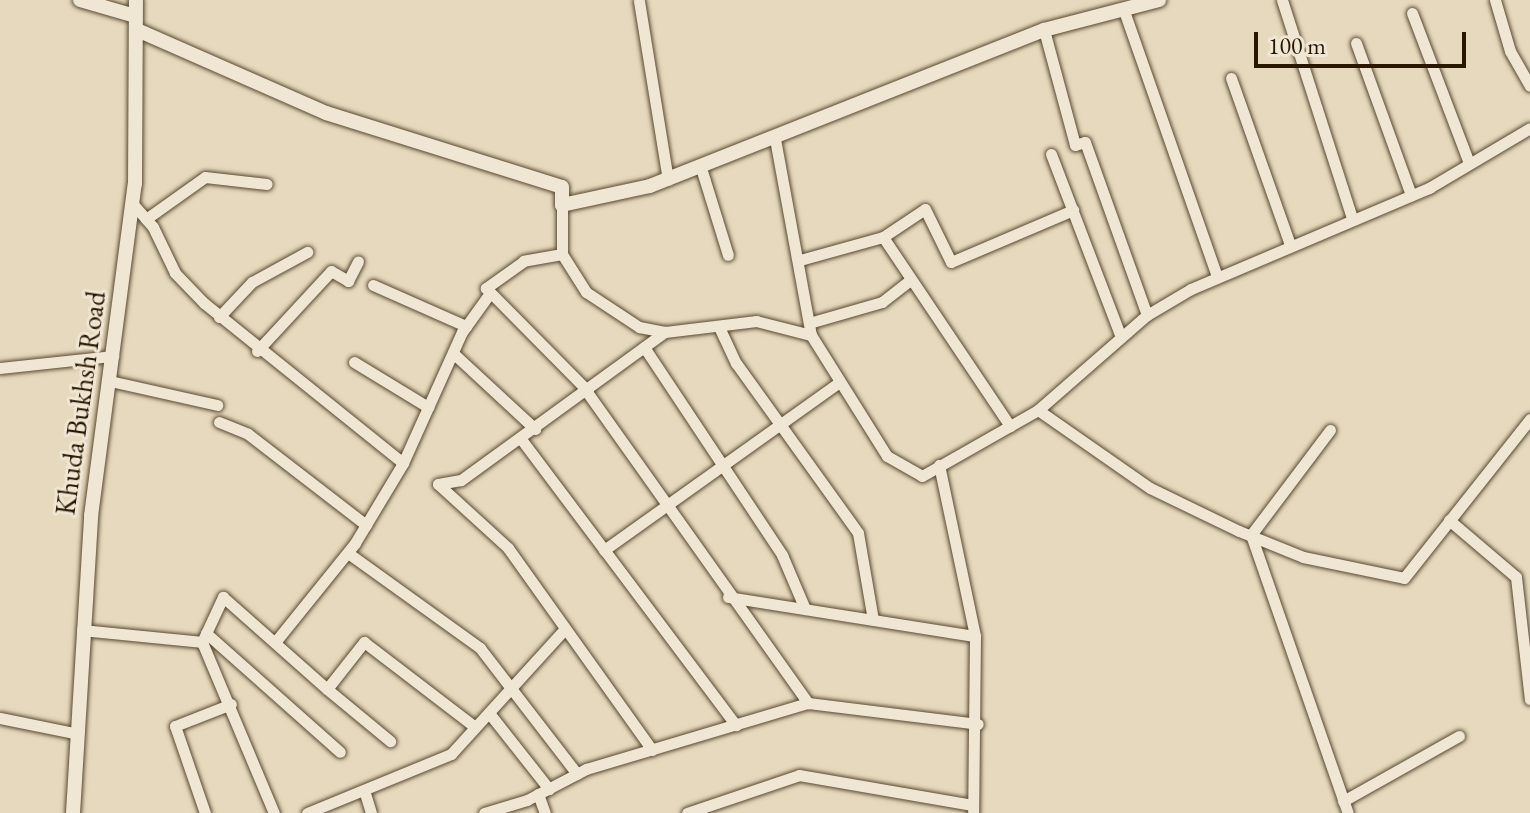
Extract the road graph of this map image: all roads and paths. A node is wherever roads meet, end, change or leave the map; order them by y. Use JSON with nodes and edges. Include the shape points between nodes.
{"nodes":[{"id":1,"x":80,"y":0,"type":"edge"},
{"id":2,"x":136,"y":0,"type":"edge"},
{"id":3,"x":1159,"y":0,"type":"edge"},
{"id":4,"x":1282,"y":0,"type":"edge"},
{"id":5,"x":1495,"y":0,"type":"edge"},
{"id":6,"x":639,"y":1,"type":"edge"},
{"id":7,"x":1126,"y":5,"type":"edge"},
{"id":8,"x":1412,"y":13,"type":"dead end"},
{"id":9,"x":136,"y":23,"type":"junction"},
{"id":10,"x":1044,"y":30,"type":"junction"},
{"id":11,"x":1356,"y":43,"type":"dead end"},
{"id":12,"x":1231,"y":78,"type":"dead end"},
{"id":13,"x":1530,"y":86,"type":"edge"},
{"id":14,"x":1530,"y":128,"type":"edge"},
{"id":15,"x":775,"y":139,"type":"junction"},
{"id":16,"x":1051,"y":154,"type":"dead end"},
{"id":17,"x":1469,"y":163,"type":"junction"},
{"id":18,"x":701,"y":168,"type":"junction"},
{"id":19,"x":668,"y":180,"type":"junction"},
{"id":20,"x":267,"y":184,"type":"dead end"},
{"id":21,"x":1411,"y":195,"type":"junction"},
{"id":22,"x":133,"y":204,"type":"junction"},
{"id":23,"x":562,"y":205,"type":"junction"},
{"id":24,"x":1073,"y":210,"type":"junction"},
{"id":25,"x":1352,"y":218,"type":"junction"},
{"id":26,"x":146,"y":219,"type":"junction"},
{"id":27,"x":883,"y":237,"type":"junction"},
{"id":28,"x":1290,"y":245,"type":"junction"},
{"id":29,"x":307,"y":252,"type":"dead end"},
{"id":30,"x":562,"y":254,"type":"junction"},
{"id":31,"x":728,"y":255,"type":"dead end"},
{"id":32,"x":800,"y":260,"type":"junction"},
{"id":33,"x":358,"y":261,"type":"dead end"},
{"id":34,"x":1217,"y":277,"type":"junction"},
{"id":35,"x":909,"y":281,"type":"junction"},
{"id":36,"x":373,"y":285,"type":"dead end"},
{"id":37,"x":490,"y":293,"type":"junction"},
{"id":38,"x":1147,"y":315,"type":"junction"},
{"id":39,"x":219,"y":317,"type":"junction"},
{"id":40,"x":466,"y":326,"type":"junction"},
{"id":41,"x":719,"y":327,"type":"junction"},
{"id":42,"x":810,"y":329,"type":"junction"},
{"id":43,"x":665,"y":332,"type":"junction"},
{"id":44,"x":1121,"y":337,"type":"junction"},
{"id":45,"x":644,"y":347,"type":"junction"},
{"id":46,"x":257,"y":351,"type":"junction"},
{"id":47,"x":453,"y":353,"type":"junction"},
{"id":48,"x":113,"y":356,"type":"junction"},
{"id":49,"x":354,"y":362,"type":"dead end"},
{"id":50,"x":0,"y":368,"type":"edge"},
{"id":51,"x":110,"y":381,"type":"junction"},
{"id":52,"x":838,"y":383,"type":"junction"},
{"id":53,"x":588,"y":392,"type":"junction"},
{"id":54,"x":217,"y":405,"type":"dead end"},
{"id":55,"x":428,"y":407,"type":"junction"},
{"id":56,"x":1038,"y":410,"type":"junction"},
{"id":57,"x":1530,"y":419,"type":"edge"},
{"id":58,"x":219,"y":422,"type":"dead end"},
{"id":59,"x":779,"y":425,"type":"junction"},
{"id":60,"x":1010,"y":426,"type":"junction"},
{"id":61,"x":535,"y":429,"type":"junction"},
{"id":62,"x":1330,"y":430,"type":"dead end"},
{"id":63,"x":521,"y":439,"type":"junction"},
{"id":64,"x":403,"y":463,"type":"junction"},
{"id":65,"x":725,"y":465,"type":"junction"},
{"id":66,"x":939,"y":465,"type":"junction"},
{"id":67,"x":666,"y":507,"type":"junction"},
{"id":68,"x":1449,"y":520,"type":"junction"},
{"id":69,"x":366,"y":525,"type":"junction"},
{"id":70,"x":1251,"y":535,"type":"junction"},
{"id":71,"x":604,"y":550,"type":"junction"},
{"id":72,"x":348,"y":553,"type":"junction"},
{"id":73,"x":728,"y":597,"type":"junction"},
{"id":74,"x":805,"y":609,"type":"junction"},
{"id":75,"x":873,"y":620,"type":"junction"},
{"id":76,"x":82,"y":630,"type":"junction"},
{"id":77,"x":564,"y":630,"type":"junction"},
{"id":78,"x":975,"y":636,"type":"junction"},
{"id":79,"x":204,"y":638,"type":"junction"},
{"id":80,"x":276,"y":641,"type":"junction"},
{"id":81,"x":514,"y":685,"type":"junction"},
{"id":82,"x":327,"y":689,"type":"junction"},
{"id":83,"x":1530,"y":699,"type":"edge"},
{"id":84,"x":808,"y":703,"type":"junction"},
{"id":85,"x":231,"y":704,"type":"junction"},
{"id":86,"x":489,"y":713,"type":"junction"},
{"id":87,"x":0,"y":718,"type":"edge"},
{"id":88,"x":978,"y":724,"type":"junction"},
{"id":89,"x":736,"y":725,"type":"junction"},
{"id":90,"x":475,"y":727,"type":"junction"},
{"id":91,"x":74,"y":733,"type":"junction"},
{"id":92,"x":1459,"y":736,"type":"dead end"},
{"id":93,"x":390,"y":741,"type":"dead end"},
{"id":94,"x":652,"y":750,"type":"junction"},
{"id":95,"x":340,"y":752,"type":"dead end"},
{"id":96,"x":577,"y":774,"type":"junction"},
{"id":97,"x":364,"y":790,"type":"junction"},
{"id":98,"x":543,"y":791,"type":"junction"},
{"id":99,"x":1343,"y":801,"type":"junction"},
{"id":100,"x":972,"y":809,"type":"edge"},
{"id":101,"x":73,"y":813,"type":"edge"},
{"id":102,"x":205,"y":813,"type":"edge"},
{"id":103,"x":274,"y":813,"type":"edge"},
{"id":104,"x":307,"y":813,"type":"edge"},
{"id":105,"x":371,"y":813,"type":"edge"},
{"id":106,"x":484,"y":813,"type":"edge"},
{"id":107,"x":545,"y":813,"type":"edge"},
{"id":108,"x":687,"y":813,"type":"edge"},
{"id":109,"x":1348,"y":813,"type":"edge"}],
"edges":[{"from":1,"to":9,"type":"street"},
{"from":2,"to":9,"type":"street","name":"Khuda Bukhsh Road"},
{"from":3,"to":7,"type":"street"},
{"from":4,"to":25,"type":"street"},
{"from":5,"to":13,"type":"street","via":[[1510,51]]},
{"from":6,"to":19,"type":"street"},
{"from":7,"to":10,"type":"street"},
{"from":7,"to":34,"type":"street"},
{"from":8,"to":17,"type":"street"},
{"from":9,"to":22,"type":"street","name":"Khuda Bukhsh Road"},
{"from":9,"to":23,"type":"street","via":[[326,113],[562,187]]},
{"from":10,"to":15,"type":"street"},
{"from":10,"to":38,"type":"street","via":[[1075,145],[1085,142]]},
{"from":11,"to":21,"type":"street"},
{"from":12,"to":28,"type":"street"},
{"from":14,"to":17,"type":"street"},
{"from":15,"to":18,"type":"street"},
{"from":15,"to":32,"type":"street","via":[[780,191]]},
{"from":16,"to":24,"type":"street"},
{"from":17,"to":21,"type":"street"},
{"from":18,"to":19,"type":"street"},
{"from":18,"to":31,"type":"street"},
{"from":19,"to":23,"type":"street"},
{"from":20,"to":26,"type":"street","via":[[205,177]]},
{"from":21,"to":25,"type":"street"},
{"from":22,"to":26,"type":"street"},
{"from":22,"to":48,"type":"street","name":"Khuda Bukhsh Road"},
{"from":23,"to":30,"type":"street"},
{"from":24,"to":27,"type":"street","via":[[951,262],[925,209]]},
{"from":24,"to":44,"type":"street"},
{"from":25,"to":28,"type":"street"},
{"from":26,"to":39,"type":"street","via":[[175,273]]},
{"from":27,"to":32,"type":"street"},
{"from":27,"to":35,"type":"street"},
{"from":28,"to":34,"type":"street"},
{"from":29,"to":39,"type":"street","via":[[252,282]]},
{"from":30,"to":37,"type":"street","via":[[524,261],[486,288]]},
{"from":30,"to":43,"type":"street","via":[[586,292],[639,327]]},
{"from":32,"to":42,"type":"street"},
{"from":33,"to":46,"type":"street","via":[[348,281],[331,271]]},
{"from":34,"to":38,"type":"street"},
{"from":35,"to":42,"type":"street","via":[[882,302]]},
{"from":35,"to":60,"type":"street"},
{"from":36,"to":40,"type":"street"},
{"from":37,"to":40,"type":"street"},
{"from":37,"to":53,"type":"street"},
{"from":38,"to":44,"type":"street"},
{"from":39,"to":46,"type":"street"},
{"from":40,"to":47,"type":"street"},
{"from":41,"to":42,"type":"street","via":[[756,321]]},
{"from":41,"to":43,"type":"street"},
{"from":41,"to":59,"type":"street"},
{"from":42,"to":52,"type":"street"},
{"from":43,"to":45,"type":"street"},
{"from":44,"to":56,"type":"street"},
{"from":45,"to":53,"type":"street"},
{"from":45,"to":65,"type":"street"},
{"from":46,"to":64,"type":"street"},
{"from":47,"to":55,"type":"street"},
{"from":47,"to":61,"type":"street"},
{"from":48,"to":50,"type":"street"},
{"from":48,"to":51,"type":"street","name":"Khuda Bukhsh Road"},
{"from":49,"to":55,"type":"street"},
{"from":51,"to":54,"type":"street"},
{"from":51,"to":76,"type":"street","name":"Khuda Bukhsh Road"},
{"from":52,"to":59,"type":"street"},
{"from":52,"to":66,"type":"street","via":[[887,456],[922,476]]},
{"from":53,"to":61,"type":"street"},
{"from":53,"to":67,"type":"street"},
{"from":55,"to":64,"type":"street"},
{"from":56,"to":60,"type":"street"},
{"from":56,"to":70,"type":"street","via":[[1150,488]]},
{"from":57,"to":68,"type":"street"},
{"from":58,"to":69,"type":"street","via":[[248,434]]},
{"from":59,"to":65,"type":"street"},
{"from":59,"to":75,"type":"street","via":[[858,533]]},
{"from":60,"to":66,"type":"street"},
{"from":61,"to":63,"type":"street"},
{"from":62,"to":70,"type":"street"},
{"from":63,"to":71,"type":"street"},
{"from":63,"to":77,"type":"street","via":[[461,480],[438,484],[508,548]]},
{"from":64,"to":69,"type":"street"},
{"from":65,"to":67,"type":"street"},
{"from":65,"to":74,"type":"street","via":[[782,555]]},
{"from":66,"to":78,"type":"street"},
{"from":67,"to":71,"type":"street"},
{"from":67,"to":73,"type":"street"},
{"from":68,"to":70,"type":"street","via":[[1404,578],[1303,557]]},
{"from":68,"to":83,"type":"street","via":[[1516,577]]},
{"from":69,"to":72,"type":"street"},
{"from":70,"to":99,"type":"street"},
{"from":71,"to":89,"type":"street"},
{"from":72,"to":80,"type":"street"},
{"from":72,"to":81,"type":"street","via":[[480,648]]},
{"from":73,"to":74,"type":"street"},
{"from":73,"to":84,"type":"street"},
{"from":74,"to":75,"type":"street"},
{"from":75,"to":78,"type":"street"},
{"from":76,"to":79,"type":"street"},
{"from":76,"to":91,"type":"street","name":"Khuda Bukhsh Road"},
{"from":77,"to":81,"type":"street"},
{"from":77,"to":94,"type":"street"},
{"from":78,"to":88,"type":"street"},
{"from":79,"to":80,"type":"street","via":[[223,597]]},
{"from":79,"to":85,"type":"street"},
{"from":79,"to":95,"type":"street"},
{"from":80,"to":82,"type":"street"},
{"from":81,"to":86,"type":"street"},
{"from":81,"to":96,"type":"street"},
{"from":82,"to":90,"type":"street","via":[[364,642]]},
{"from":82,"to":93,"type":"street"},
{"from":84,"to":88,"type":"street"},
{"from":84,"to":89,"type":"street"},
{"from":85,"to":102,"type":"street","via":[[175,726]]},
{"from":85,"to":103,"type":"street"},
{"from":86,"to":90,"type":"street"},
{"from":86,"to":98,"type":"street"},
{"from":87,"to":91,"type":"street"},
{"from":88,"to":100,"type":"street"},
{"from":89,"to":94,"type":"street"},
{"from":90,"to":97,"type":"street","via":[[451,754]]},
{"from":91,"to":101,"type":"street","name":"Khuda Bukhsh Road"},
{"from":92,"to":99,"type":"street"},
{"from":94,"to":96,"type":"street"},
{"from":96,"to":98,"type":"street"},
{"from":97,"to":104,"type":"street"},
{"from":97,"to":105,"type":"street"},
{"from":98,"to":106,"type":"street"},
{"from":98,"to":107,"type":"street"},
{"from":99,"to":109,"type":"street"},
{"from":100,"to":108,"type":"street","via":[[799,775]]}]}
